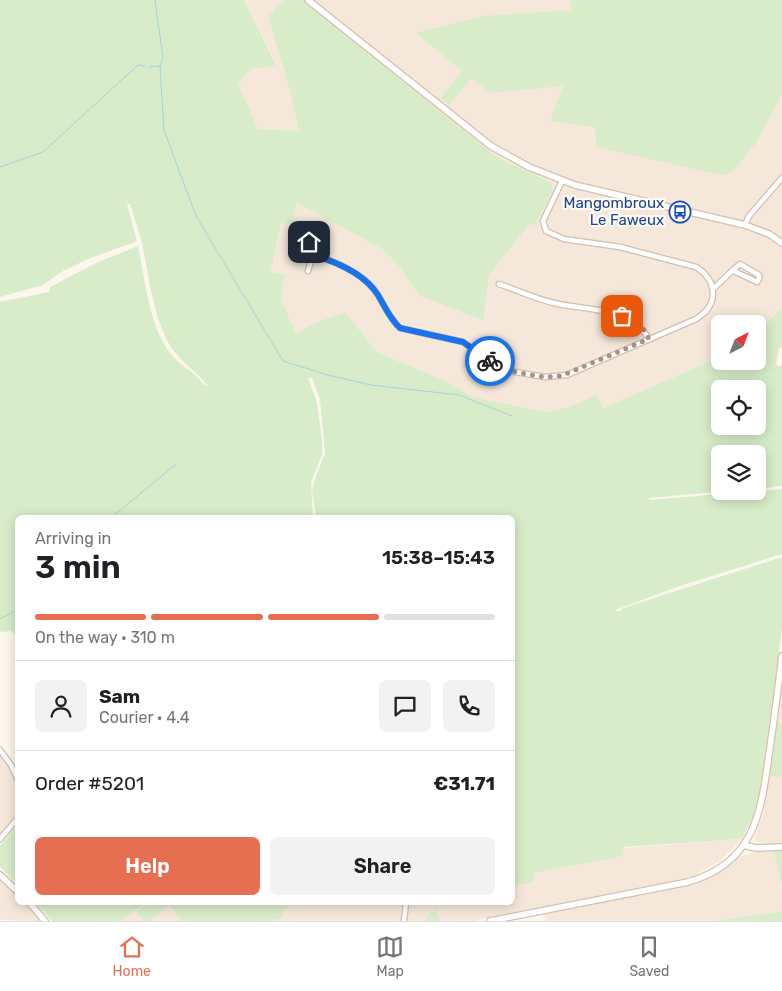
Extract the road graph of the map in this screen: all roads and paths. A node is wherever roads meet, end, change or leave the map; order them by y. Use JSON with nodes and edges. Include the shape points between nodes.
{"nodes":[{"id":1,"x":308,"y":0,"type":"edge"},
{"id":2,"x":782,"y":178,"type":"edge"},
{"id":3,"x":562,"y":181,"type":"junction"},
{"id":4,"x":745,"y":225,"type":"junction"},
{"id":5,"x":309,"y":242,"type":"dead end"},
{"id":6,"x":782,"y":243,"type":"edge"},
{"id":7,"x":313,"y":255,"type":"junction"},
{"id":8,"x":734,"y":269,"type":"junction"},
{"id":9,"x":308,"y":271,"type":"dead end"},
{"id":10,"x":499,"y":284,"type":"dead end"},
{"id":11,"x":714,"y":288,"type":"junction"},
{"id":12,"x":649,"y":339,"type":"junction"},
{"id":13,"x":782,"y":656,"type":"edge"},
{"id":14,"x":0,"y":750,"type":"edge"},
{"id":15,"x":15,"y":774,"type":"edge"},
{"id":16,"x":15,"y":822,"type":"edge"},
{"id":17,"x":0,"y":839,"type":"edge"},
{"id":18,"x":743,"y":844,"type":"junction"},
{"id":19,"x":782,"y":847,"type":"edge"},
{"id":20,"x":0,"y":875,"type":"edge"},
{"id":21,"x":15,"y":889,"type":"edge"},
{"id":22,"x":32,"y":905,"type":"edge"},
{"id":23,"x":406,"y":905,"type":"edge"},
{"id":24,"x":45,"y":921,"type":"edge"},
{"id":25,"x":404,"y":921,"type":"edge"},
{"id":26,"x":490,"y":921,"type":"edge"}],
"edges":[{"from":1,"to":3,"type":"main road","via":[[501,153]]},
{"from":2,"to":4,"type":"street"},
{"from":3,"to":4,"type":"main road"},
{"from":3,"to":11,"type":"street","via":[[543,221],[551,235],[620,247],[696,268],[705,273]]},
{"from":4,"to":6,"type":"main road"},
{"from":5,"to":7,"type":"street"},
{"from":7,"to":9,"type":"street"},
{"from":7,"to":12,"type":"street","via":[[364,280],[400,328],[463,342],[492,363],[515,372],[561,376]]},
{"from":8,"to":8,"type":"street","via":[[749,280],[756,282],[759,279],[759,275],[740,264]]},
{"from":8,"to":11,"type":"street"},
{"from":10,"to":12,"type":"street","via":[[554,303],[622,316],[644,330]]},
{"from":11,"to":12,"type":"street","via":[[712,302],[703,315]]},
{"from":13,"to":18,"type":"main road","via":[[762,805]]},
{"from":14,"to":15,"type":"street"},
{"from":16,"to":17,"type":"street"},
{"from":18,"to":19,"type":"main road","via":[[756,848]]},
{"from":18,"to":26,"type":"main road","via":[[720,867],[693,880]]},
{"from":20,"to":21,"type":"main road"},
{"from":22,"to":24,"type":"main road"},
{"from":23,"to":25,"type":"street"}]}
